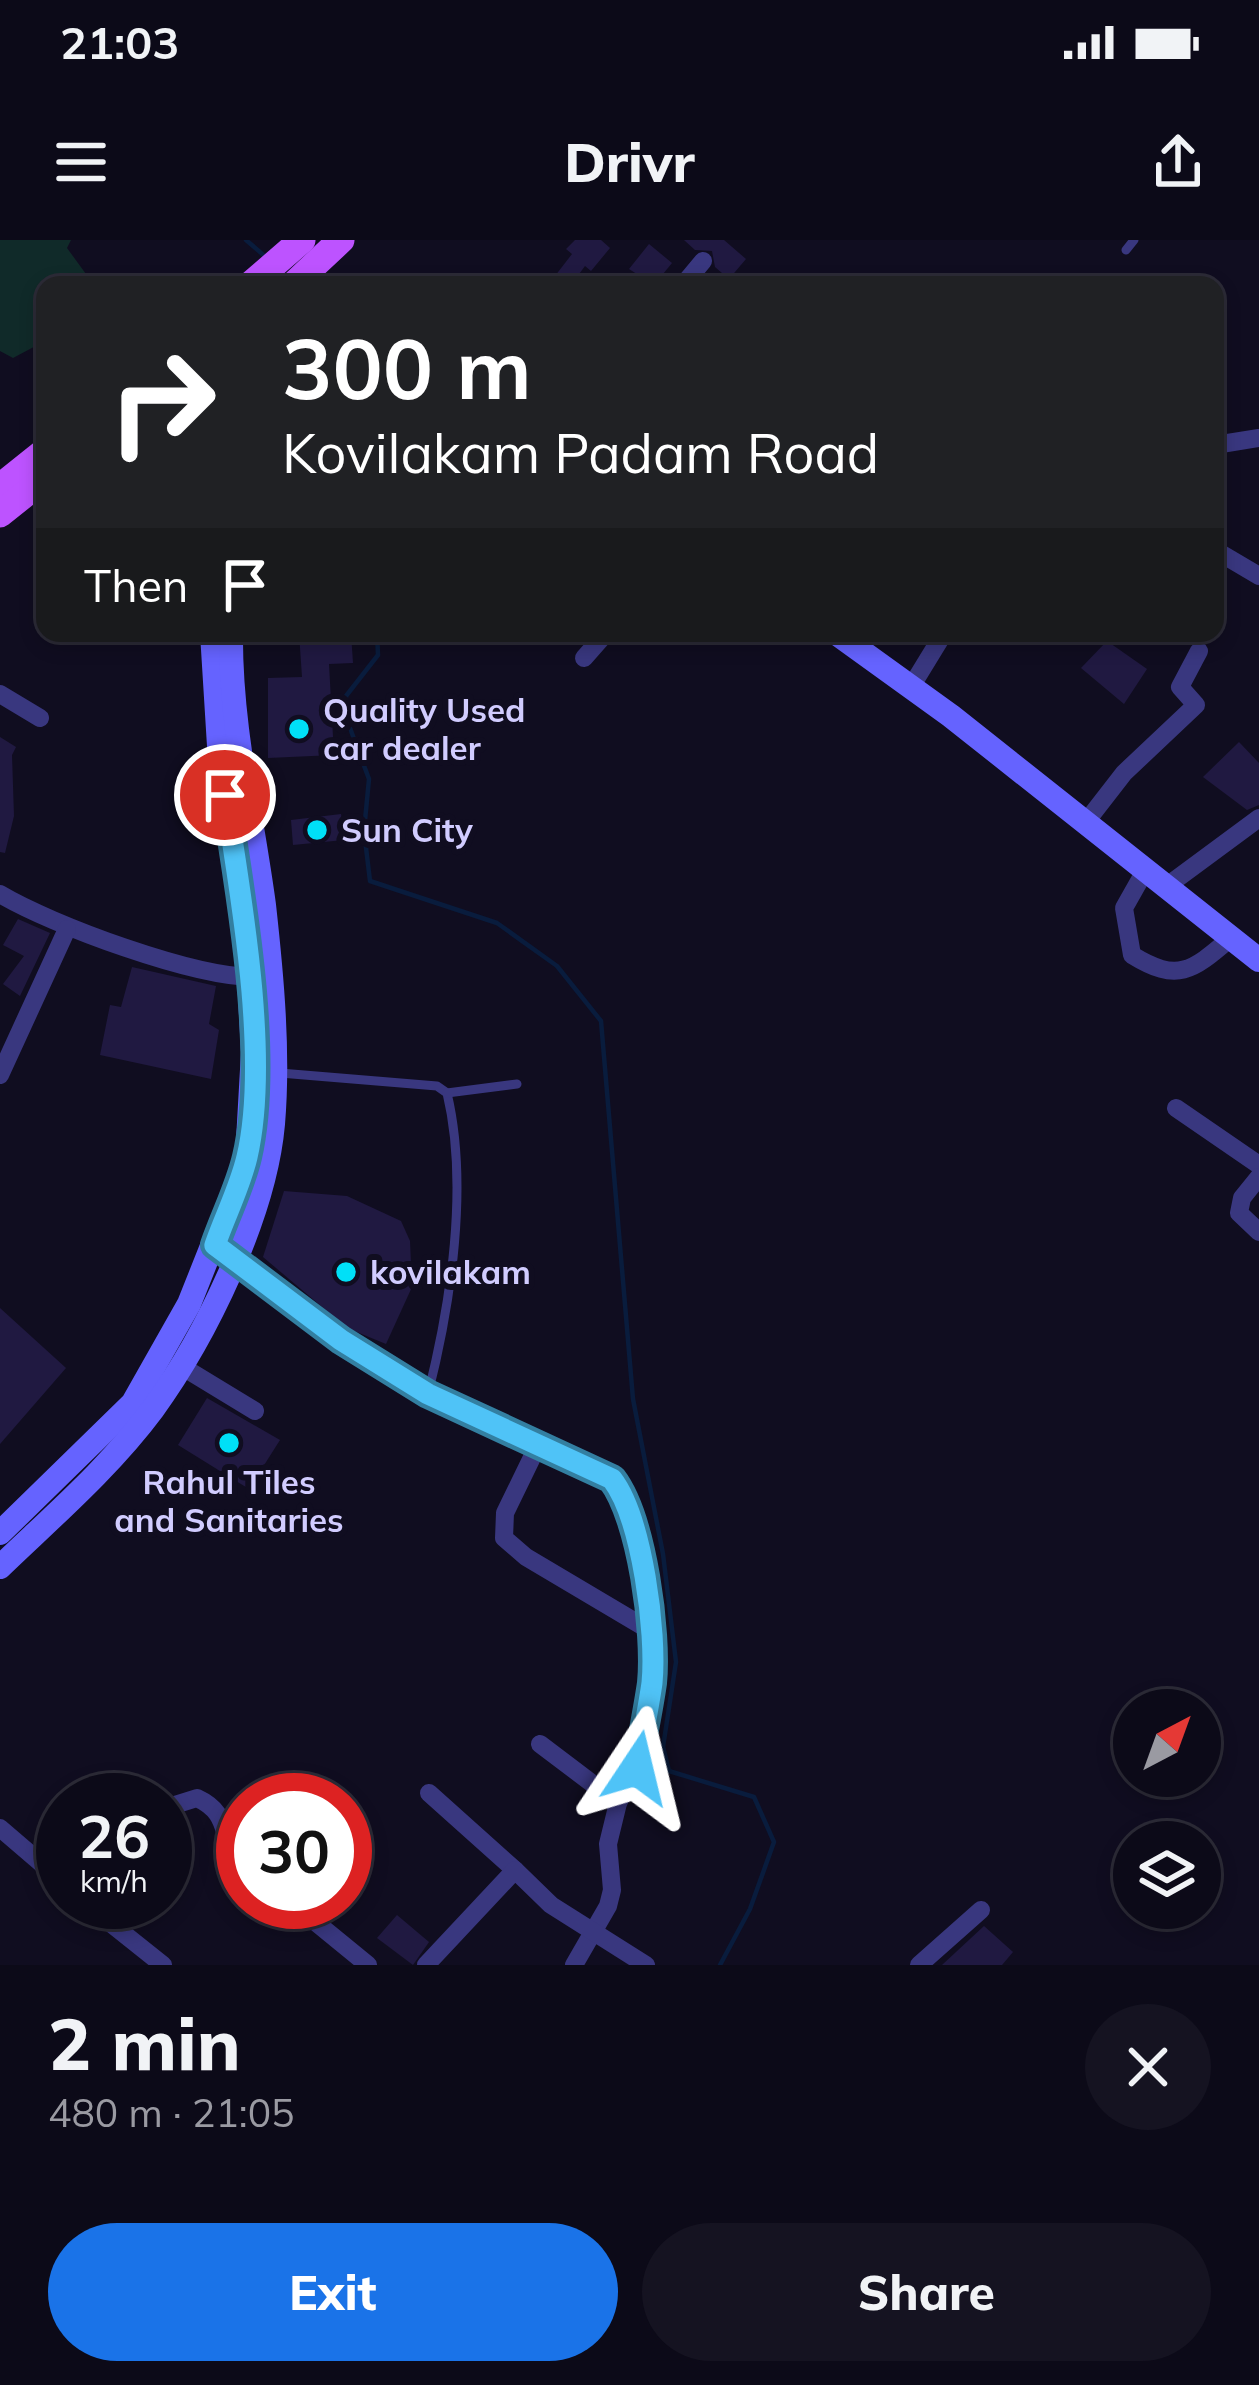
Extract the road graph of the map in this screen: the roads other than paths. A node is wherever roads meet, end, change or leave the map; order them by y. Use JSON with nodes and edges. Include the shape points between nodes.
{"nodes":[{"id":1,"x":341,"y":240,"type":"edge"},
{"id":2,"x":703,"y":261,"type":"dead end"},
{"id":3,"x":296,"y":270,"type":"edge"},
{"id":4,"x":690,"y":276,"type":"edge"},
{"id":5,"x":1259,"y":438,"type":"edge"},
{"id":6,"x":1224,"y":444,"type":"edge"},
{"id":7,"x":36,"y":458,"type":"edge"},
{"id":8,"x":36,"y":485,"type":"edge"},
{"id":9,"x":0,"y":487,"type":"edge"},
{"id":10,"x":0,"y":514,"type":"edge"},
{"id":11,"x":1224,"y":555,"type":"edge"},
{"id":12,"x":1259,"y":576,"type":"edge"},
{"id":13,"x":213,"y":642,"type":"edge"},
{"id":14,"x":231,"y":642,"type":"edge"},
{"id":15,"x":598,"y":642,"type":"edge"},
{"id":16,"x":848,"y":642,"type":"edge"},
{"id":17,"x":938,"y":642,"type":"edge"},
{"id":18,"x":1199,"y":651,"type":"dead end"},
{"id":19,"x":584,"y":658,"type":"dead end"},
{"id":20,"x":911,"y":687,"type":"junction"},
{"id":21,"x":0,"y":694,"type":"edge"},
{"id":22,"x":40,"y":718,"type":"dead end"},
{"id":23,"x":1259,"y":818,"type":"edge"},
{"id":24,"x":1086,"y":822,"type":"junction"},
{"id":25,"x":1146,"y":869,"type":"junction"},
{"id":26,"x":1167,"y":886,"type":"junction"},
{"id":27,"x":7,"y":898,"type":"edge"},
{"id":28,"x":0,"y":918,"type":"edge"},
{"id":29,"x":67,"y":929,"type":"junction"},
{"id":30,"x":1232,"y":937,"type":"junction"},
{"id":31,"x":1259,"y":960,"type":"edge"},
{"id":32,"x":259,"y":976,"type":"junction"},
{"id":33,"x":275,"y":1072,"type":"junction"},
{"id":34,"x":0,"y":1075,"type":"edge"},
{"id":35,"x":517,"y":1084,"type":"dead end"},
{"id":36,"x":447,"y":1093,"type":"junction"},
{"id":37,"x":1176,"y":1108,"type":"dead end"},
{"id":38,"x":1259,"y":1166,"type":"edge"},
{"id":39,"x":1259,"y":1177,"type":"edge"},
{"id":40,"x":1259,"y":1232,"type":"edge"},
{"id":41,"x":224,"y":1251,"type":"junction"},
{"id":42,"x":181,"y":1366,"type":"junction"},
{"id":43,"x":428,"y":1394,"type":"junction"},
{"id":44,"x":255,"y":1411,"type":"dead end"},
{"id":45,"x":539,"y":1443,"type":"junction"},
{"id":46,"x":0,"y":1533,"type":"edge"},
{"id":47,"x":0,"y":1567,"type":"edge"},
{"id":48,"x":649,"y":1630,"type":"junction"},
{"id":49,"x":541,"y":1744,"type":"dead end"},
{"id":50,"x":429,"y":1793,"type":"dead end"},
{"id":51,"x":618,"y":1803,"type":"junction"},
{"id":52,"x":0,"y":1828,"type":"edge"},
{"id":53,"x":36,"y":1859,"type":"edge"},
{"id":54,"x":515,"y":1870,"type":"junction"},
{"id":55,"x":981,"y":1910,"type":"dead end"},
{"id":56,"x":118,"y":1929,"type":"edge"},
{"id":57,"x":324,"y":1929,"type":"edge"},
{"id":58,"x":592,"y":1933,"type":"junction"},
{"id":59,"x":163,"y":1965,"type":"edge"},
{"id":60,"x":368,"y":1965,"type":"edge"},
{"id":61,"x":426,"y":1965,"type":"edge"},
{"id":62,"x":574,"y":1965,"type":"edge"},
{"id":63,"x":646,"y":1965,"type":"edge"},
{"id":64,"x":919,"y":1965,"type":"edge"}],
"edges":[{"from":1,"to":3,"type":"main road"},
{"from":2,"to":4,"type":"street"},
{"from":5,"to":6,"type":"street"},
{"from":7,"to":9,"type":"main road"},
{"from":8,"to":10,"type":"main road"},
{"from":11,"to":12,"type":"street"},
{"from":13,"to":32,"type":"main road","via":[[220,762]]},
{"from":14,"to":32,"type":"main road"},
{"from":15,"to":19,"type":"street"},
{"from":16,"to":20,"type":"main road"},
{"from":17,"to":20,"type":"street"},
{"from":18,"to":24,"type":"street","via":[[1180,687],[1196,705]]},
{"from":20,"to":24,"type":"main road"},
{"from":21,"to":22,"type":"street"},
{"from":23,"to":26,"type":"street"},
{"from":24,"to":25,"type":"main road"},
{"from":25,"to":26,"type":"main road"},
{"from":25,"to":30,"type":"street","via":[[1124,908],[1132,955],[1158,971],[1179,972]]},
{"from":26,"to":30,"type":"main road"},
{"from":27,"to":28,"type":"street"},
{"from":27,"to":29,"type":"street"},
{"from":29,"to":32,"type":"street"},
{"from":29,"to":34,"type":"street"},
{"from":30,"to":31,"type":"main road"},
{"from":32,"to":33,"type":"main road"},
{"from":32,"to":41,"type":"main road","via":[[247,1158]]},
{"from":33,"to":36,"type":"lane"},
{"from":33,"to":41,"type":"main road","via":[[261,1184]]},
{"from":35,"to":36,"type":"lane"},
{"from":36,"to":43,"type":"lane","via":[[454,1245],[450,1306]]},
{"from":37,"to":38,"type":"street"},
{"from":39,"to":40,"type":"street","via":[[1239,1213]]},
{"from":41,"to":42,"type":"main road"},
{"from":41,"to":43,"type":"street"},
{"from":41,"to":46,"type":"main road","via":[[133,1402]]},
{"from":42,"to":44,"type":"street"},
{"from":42,"to":47,"type":"main road","via":[[115,1452]]},
{"from":43,"to":45,"type":"street"},
{"from":45,"to":48,"type":"street","via":[[595,1468],[625,1496]]},
{"from":45,"to":48,"type":"street","via":[[505,1513],[504,1538]]},
{"from":48,"to":51,"type":"street","via":[[652,1678],[637,1768]]},
{"from":49,"to":51,"type":"street"},
{"from":50,"to":54,"type":"street"},
{"from":51,"to":58,"type":"street","via":[[608,1844],[612,1890]]},
{"from":52,"to":53,"type":"street"},
{"from":54,"to":58,"type":"street"},
{"from":54,"to":61,"type":"street"},
{"from":55,"to":64,"type":"street"},
{"from":56,"to":59,"type":"street"},
{"from":57,"to":60,"type":"street"},
{"from":58,"to":62,"type":"street"},
{"from":58,"to":63,"type":"street"}]}
